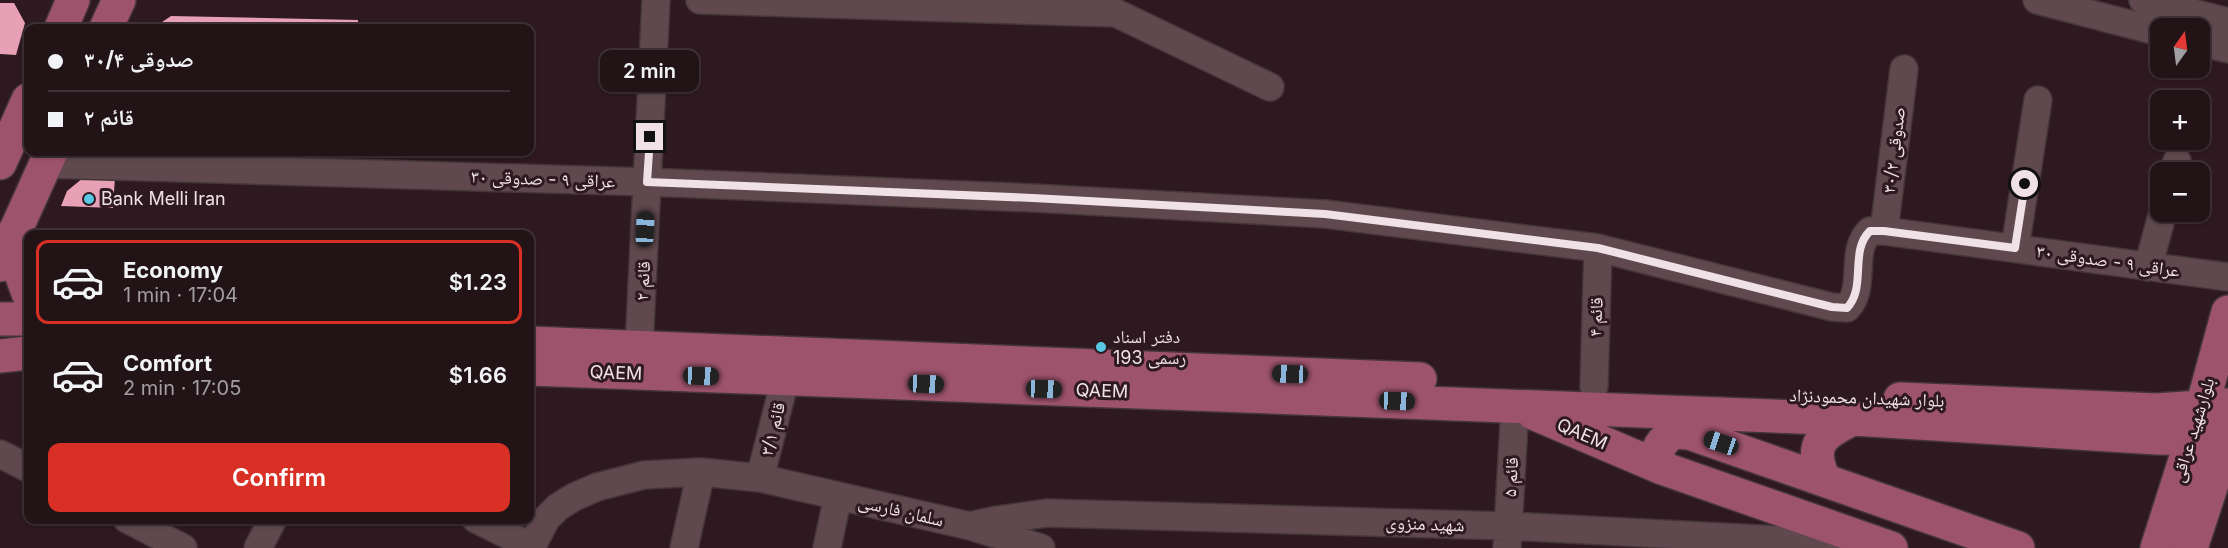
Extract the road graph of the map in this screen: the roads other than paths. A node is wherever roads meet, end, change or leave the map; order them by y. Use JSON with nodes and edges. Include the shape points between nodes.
{"nodes":[{"id":1,"x":73,"y":0,"type":"edge"},
{"id":2,"x":656,"y":0,"type":"edge"},
{"id":3,"x":700,"y":0,"type":"edge"},
{"id":4,"x":2037,"y":0,"type":"edge"},
{"id":5,"x":2143,"y":0,"type":"edge"},
{"id":6,"x":2228,"y":21,"type":"edge"},
{"id":7,"x":63,"y":24,"type":"edge"},
{"id":8,"x":2150,"y":29,"type":"edge"},
{"id":9,"x":2210,"y":45,"type":"edge"},
{"id":10,"x":2228,"y":50,"type":"edge"},
{"id":11,"x":1904,"y":69,"type":"dead end"},
{"id":12,"x":1270,"y":87,"type":"dead end"},
{"id":13,"x":2038,"y":100,"type":"dead end"},
{"id":14,"x":24,"y":109,"type":"edge"},
{"id":15,"x":48,"y":158,"type":"edge"},
{"id":16,"x":0,"y":162,"type":"edge"},
{"id":17,"x":647,"y":182,"type":"junction"},
{"id":18,"x":2160,"y":222,"type":"edge"},
{"id":19,"x":15,"y":231,"type":"junction"},
{"id":20,"x":1884,"y":231,"type":"junction"},
{"id":21,"x":1598,"y":248,"type":"junction"},
{"id":22,"x":2015,"y":248,"type":"junction"},
{"id":23,"x":0,"y":265,"type":"edge"},
{"id":24,"x":2148,"y":267,"type":"junction"},
{"id":25,"x":2228,"y":277,"type":"edge"},
{"id":26,"x":24,"y":282,"type":"edge"},
{"id":27,"x":2228,"y":312,"type":"edge"},
{"id":28,"x":0,"y":319,"type":"edge"},
{"id":29,"x":24,"y":319,"type":"edge"},
{"id":30,"x":534,"y":344,"type":"edge"},
{"id":31,"x":24,"y":353,"type":"edge"},
{"id":32,"x":0,"y":356,"type":"edge"},
{"id":33,"x":639,"y":360,"type":"junction"},
{"id":34,"x":534,"y":369,"type":"edge"},
{"id":35,"x":785,"y":380,"type":"junction"},
{"id":36,"x":1594,"y":386,"type":"junction"},
{"id":37,"x":1510,"y":394,"type":"junction"},
{"id":38,"x":2215,"y":406,"type":"edge"},
{"id":39,"x":1853,"y":419,"type":"junction"},
{"id":40,"x":2192,"y":438,"type":"junction"},
{"id":41,"x":2228,"y":438,"type":"edge"},
{"id":42,"x":0,"y":454,"type":"edge"},
{"id":43,"x":24,"y":466,"type":"edge"},
{"id":44,"x":1662,"y":468,"type":"junction"},
{"id":45,"x":700,"y":472,"type":"junction"},
{"id":46,"x":760,"y":478,"type":"junction"},
{"id":47,"x":1824,"y":479,"type":"junction"},
{"id":48,"x":838,"y":496,"type":"junction"},
{"id":49,"x":137,"y":524,"type":"edge"},
{"id":50,"x":270,"y":524,"type":"edge"},
{"id":51,"x":486,"y":524,"type":"edge"},
{"id":52,"x":970,"y":526,"type":"junction"},
{"id":53,"x":1508,"y":537,"type":"edge"},
{"id":54,"x":1886,"y":546,"type":"edge"},
{"id":55,"x":183,"y":548,"type":"edge"},
{"id":56,"x":258,"y":548,"type":"edge"},
{"id":57,"x":532,"y":548,"type":"edge"},
{"id":58,"x":684,"y":548,"type":"edge"},
{"id":59,"x":827,"y":548,"type":"edge"},
{"id":60,"x":1041,"y":548,"type":"edge"},
{"id":61,"x":2018,"y":548,"type":"edge"},
{"id":62,"x":2157,"y":548,"type":"edge"},
{"id":63,"x":2191,"y":548,"type":"edge"}],
"edges":[{"from":1,"to":7,"type":"main road"},
{"from":2,"to":17,"type":"street","name":"قائم ۲"},
{"from":3,"to":12,"type":"street","via":[[1116,13]]},
{"from":4,"to":8,"type":"street"},
{"from":5,"to":6,"type":"street"},
{"from":9,"to":10,"type":"street"},
{"from":11,"to":20,"type":"street","name":"صدوقی ۳۰/۲"},
{"from":13,"to":22,"type":"street"},
{"from":14,"to":16,"type":"main road"},
{"from":15,"to":17,"type":"street","name":"عراقی ۹ - صدوقی ۳۰"},
{"from":15,"to":19,"type":"main road"},
{"from":17,"to":21,"type":"street","name":"عراقی ۹ - صدوقی ۳۰","via":[[1325,214]]},
{"from":17,"to":33,"type":"street","name":"قائم ۲"},
{"from":18,"to":24,"type":"street"},
{"from":19,"to":23,"type":"main road"},
{"from":19,"to":26,"type":"main road"},
{"from":20,"to":21,"type":"street","name":"عراقی ۹ - صدوقی ۳۰","via":[[1870,231],[1861,244],[1856,299],[1847,308]]},
{"from":20,"to":22,"type":"street","name":"عراقی ۹ - صدوقی ۳۰"},
{"from":21,"to":36,"type":"street","name":"قائم ۴"},
{"from":22,"to":24,"type":"street","name":"عراقی ۹ - صدوقی ۳۰"},
{"from":24,"to":25,"type":"street","name":"عراقی ۹ - صدوقی ۳۰"},
{"from":27,"to":38,"type":"main road","name":"بلوارشهید عراقی"},
{"from":28,"to":29,"type":"main road"},
{"from":30,"to":33,"type":"main road","name":"QAEM"},
{"from":31,"to":32,"type":"main road"},
{"from":33,"to":34,"type":"main road","name":"QAEM"},
{"from":33,"to":35,"type":"main road","name":"QAEM"},
{"from":33,"to":37,"type":"main road","name":"QAEM"},
{"from":35,"to":37,"type":"main road","name":"QAEM"},
{"from":35,"to":46,"type":"street","name":"قائم ۳/۱"},
{"from":36,"to":37,"type":"main road","name":"بلوار شهیدان محمودنژاد"},
{"from":36,"to":38,"type":"main road","name":"بلوار شهیدان محمودنژاد","via":[[2157,410]]},
{"from":37,"to":39,"type":"main road","name":"بلوار شهیدان محمودنژاد"},
{"from":37,"to":44,"type":"main road","name":"QAEM"},
{"from":37,"to":53,"type":"street","name":"قائم ۵"},
{"from":38,"to":40,"type":"main road","name":"بلوارشهید عراقی"},
{"from":39,"to":40,"type":"main road","name":"بلوار شهیدان محمودنژاد"},
{"from":39,"to":47,"type":"main road","via":[[1832,429],[1817,447],[1816,460]]},
{"from":40,"to":41,"type":"main road","name":"بلوار شهیدان محمودنژاد"},
{"from":40,"to":62,"type":"main road","name":"بلوارشهید عراقی"},
{"from":41,"to":63,"type":"main road","name":"بلوارشهید عراقی"},
{"from":42,"to":43,"type":"street"},
{"from":44,"to":47,"type":"main road","via":[[1658,458],[1660,443],[1673,432],[1689,433]]},
{"from":44,"to":54,"type":"main road","name":"QAEM"},
{"from":45,"to":46,"type":"street","name":"سلمان فارسی"},
{"from":45,"to":57,"type":"street","name":"سلمان فارسی","via":[[644,476],[574,497],[546,519]]},
{"from":45,"to":58,"type":"street"},
{"from":46,"to":48,"type":"street","name":"سلمان فارسی"},
{"from":47,"to":61,"type":"main road"},
{"from":48,"to":52,"type":"street","name":"سلمان فارسی"},
{"from":48,"to":59,"type":"street"},
{"from":49,"to":55,"type":"street"},
{"from":50,"to":56,"type":"street"},
{"from":51,"to":57,"type":"street"},
{"from":52,"to":53,"type":"street","name":"شهید منزوی","via":[[1047,513]]},
{"from":52,"to":60,"type":"street","name":"سلمان فارسی"},
{"from":53,"to":54,"type":"street","name":"شهید منزوی"}]}
